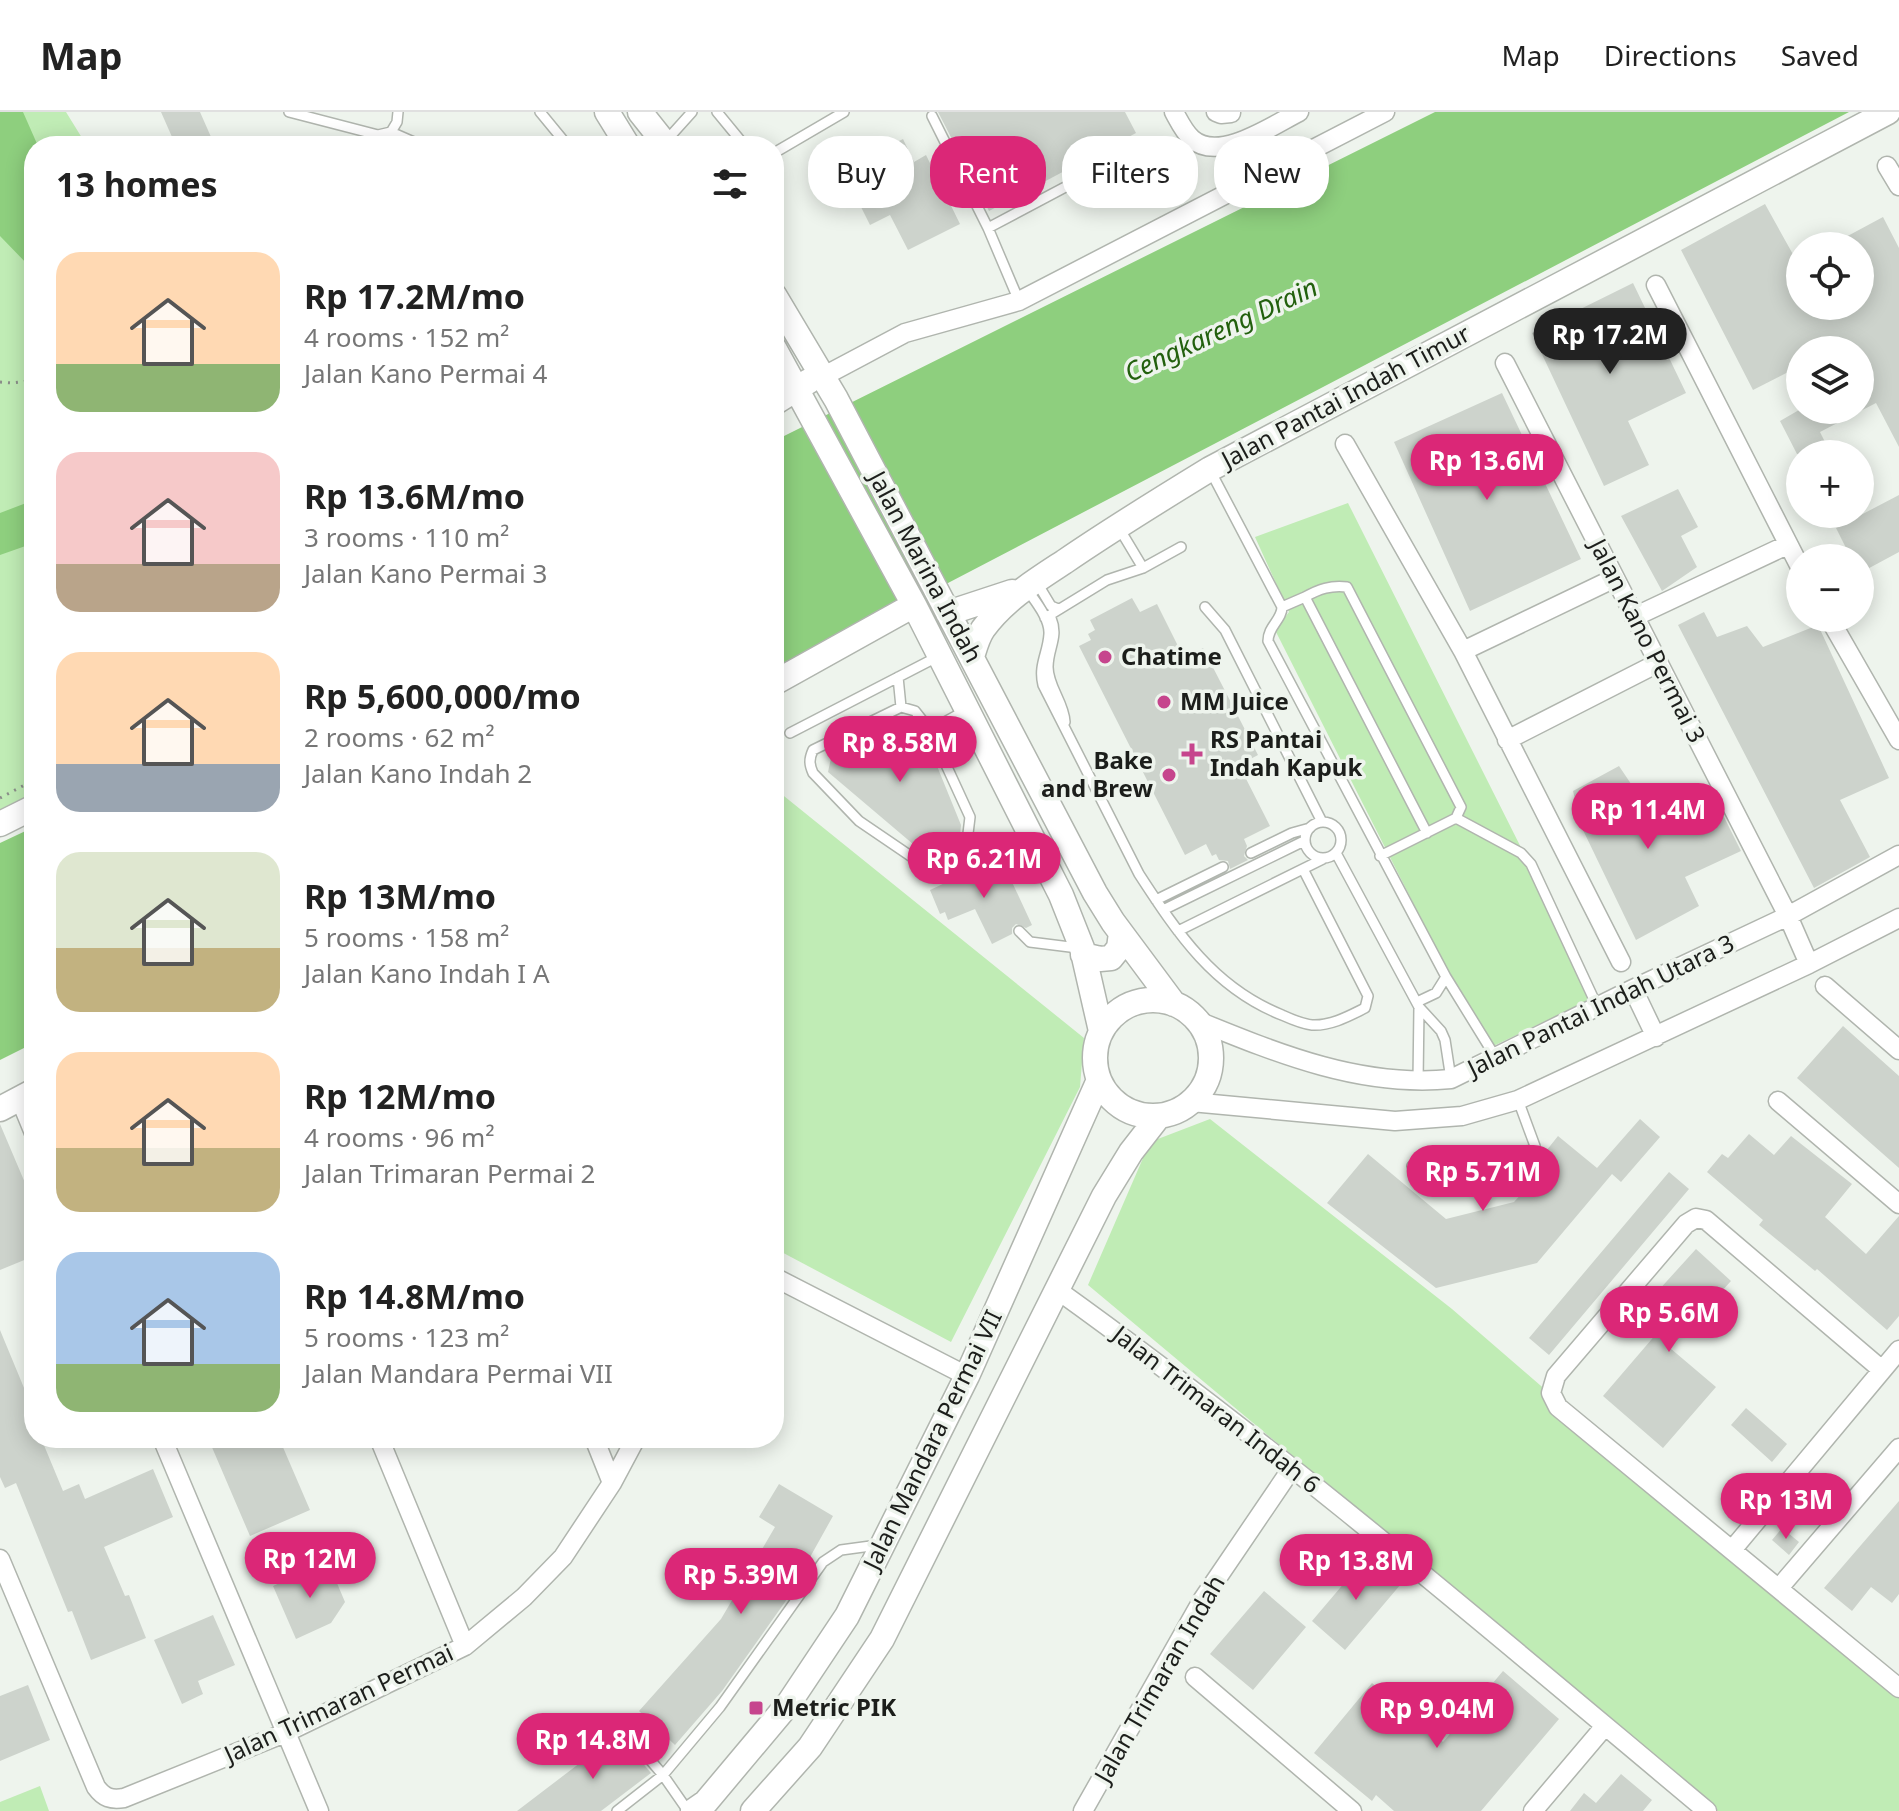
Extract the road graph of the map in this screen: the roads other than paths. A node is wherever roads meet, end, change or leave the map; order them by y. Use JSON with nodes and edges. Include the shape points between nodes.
{"nodes":[{"id":1,"x":289,"y":112,"type":"edge"},
{"id":2,"x":398,"y":112,"type":"edge"},
{"id":3,"x":540,"y":112,"type":"edge"},
{"id":4,"x":607,"y":112,"type":"edge"},
{"id":5,"x":640,"y":112,"type":"edge"},
{"id":6,"x":717,"y":112,"type":"edge"},
{"id":7,"x":844,"y":112,"type":"edge"},
{"id":8,"x":1174,"y":112,"type":"edge"},
{"id":9,"x":1216,"y":112,"type":"edge"},
{"id":10,"x":1299,"y":112,"type":"edge"},
{"id":11,"x":1385,"y":112,"type":"edge"},
{"id":12,"x":1888,"y":112,"type":"edge"},
{"id":13,"x":1231,"y":113,"type":"edge"},
{"id":14,"x":687,"y":114,"type":"edge"},
{"id":15,"x":932,"y":116,"type":"dead end"},
{"id":16,"x":391,"y":132,"type":"junction"},
{"id":17,"x":400,"y":136,"type":"edge"},
{"id":18,"x":560,"y":136,"type":"edge"},
{"id":19,"x":622,"y":136,"type":"edge"},
{"id":20,"x":659,"y":136,"type":"edge"},
{"id":21,"x":671,"y":136,"type":"edge"},
{"id":22,"x":737,"y":136,"type":"edge"},
{"id":23,"x":784,"y":147,"type":"edge"},
{"id":24,"x":1887,"y":166,"type":"dead end"},
{"id":25,"x":1899,"y":186,"type":"edge"},
{"id":26,"x":1062,"y":189,"type":"edge"},
{"id":27,"x":988,"y":228,"type":"junction"},
{"id":28,"x":1656,"y":285,"type":"dead end"},
{"id":29,"x":1019,"y":301,"type":"junction"},
{"id":30,"x":784,"y":310,"type":"edge"},
{"id":31,"x":796,"y":329,"type":"junction"},
{"id":32,"x":784,"y":346,"type":"edge"},
{"id":33,"x":1505,"y":363,"type":"dead end"},
{"id":34,"x":784,"y":364,"type":"edge"},
{"id":35,"x":824,"y":376,"type":"junction"},
{"id":36,"x":804,"y":399,"type":"junction"},
{"id":37,"x":784,"y":402,"type":"edge"},
{"id":38,"x":1345,"y":444,"type":"dead end"},
{"id":39,"x":1210,"y":469,"type":"junction"},
{"id":40,"x":1117,"y":526,"type":"junction"},
{"id":41,"x":1786,"y":544,"type":"edge"},
{"id":42,"x":1786,"y":545,"type":"edge"},
{"id":43,"x":1181,"y":547,"type":"dead end"},
{"id":44,"x":1143,"y":568,"type":"junction"},
{"id":45,"x":1615,"y":578,"type":"junction"},
{"id":46,"x":1031,"y":584,"type":"junction"},
{"id":47,"x":1305,"y":597,"type":"junction"},
{"id":48,"x":943,"y":602,"type":"junction"},
{"id":49,"x":913,"y":604,"type":"junction"},
{"id":50,"x":1205,"y":607,"type":"dead end"},
{"id":51,"x":1282,"y":607,"type":"junction"},
{"id":52,"x":1051,"y":614,"type":"junction"},
{"id":53,"x":1634,"y":617,"type":"junction"},
{"id":54,"x":1837,"y":632,"type":"edge"},
{"id":55,"x":1463,"y":651,"type":"junction"},
{"id":56,"x":939,"y":656,"type":"junction"},
{"id":57,"x":972,"y":657,"type":"junction"},
{"id":58,"x":1658,"y":663,"type":"junction"},
{"id":59,"x":784,"y":677,"type":"edge"},
{"id":60,"x":898,"y":677,"type":"junction"},
{"id":61,"x":901,"y":707,"type":"junction"},
{"id":62,"x":966,"y":711,"type":"junction"},
{"id":63,"x":930,"y":730,"type":"junction"},
{"id":64,"x":790,"y":733,"type":"dead end"},
{"id":65,"x":978,"y":734,"type":"junction"},
{"id":66,"x":1507,"y":740,"type":"junction"},
{"id":67,"x":1899,"y":740,"type":"edge"},
{"id":68,"x":940,"y":753,"type":"junction"},
{"id":69,"x":24,"y":812,"type":"edge"},
{"id":70,"x":1456,"y":818,"type":"junction"},
{"id":71,"x":1322,"y":822,"type":"junction"},
{"id":72,"x":0,"y":824,"type":"edge"},
{"id":73,"x":1310,"y":828,"type":"junction"},
{"id":74,"x":1427,"y":833,"type":"junction"},
{"id":75,"x":1032,"y":836,"type":"junction"},
{"id":76,"x":1304,"y":841,"type":"junction"},
{"id":77,"x":1251,"y":853,"type":"dead end"},
{"id":78,"x":1336,"y":853,"type":"junction"},
{"id":79,"x":1899,"y":855,"type":"edge"},
{"id":80,"x":1380,"y":856,"type":"junction"},
{"id":81,"x":1323,"y":859,"type":"junction"},
{"id":82,"x":1223,"y":867,"type":"dead end"},
{"id":83,"x":1303,"y":869,"type":"junction"},
{"id":84,"x":1008,"y":876,"type":"dead end"},
{"id":85,"x":1156,"y":900,"type":"junction"},
{"id":86,"x":1163,"y":910,"type":"junction"},
{"id":87,"x":1788,"y":916,"type":"junction"},
{"id":88,"x":1899,"y":918,"type":"edge"},
{"id":89,"x":1019,"y":931,"type":"dead end"},
{"id":90,"x":1178,"y":931,"type":"junction"},
{"id":91,"x":1121,"y":933,"type":"junction"},
{"id":92,"x":1083,"y":952,"type":"junction"},
{"id":93,"x":1621,"y":962,"type":"dead end"},
{"id":94,"x":1809,"y":964,"type":"junction"},
{"id":95,"x":1446,"y":977,"type":"junction"},
{"id":96,"x":1825,"y":986,"type":"dead end"},
{"id":97,"x":1633,"y":989,"type":"junction"},
{"id":98,"x":1174,"y":1004,"type":"junction"},
{"id":99,"x":1418,"y":1004,"type":"junction"},
{"id":100,"x":1597,"y":1006,"type":"junction"},
{"id":101,"x":1198,"y":1021,"type":"junction"},
{"id":102,"x":1101,"y":1031,"type":"junction"},
{"id":103,"x":1656,"y":1037,"type":"junction"},
{"id":104,"x":1899,"y":1050,"type":"edge"},
{"id":105,"x":1496,"y":1058,"type":"junction"},
{"id":106,"x":1451,"y":1079,"type":"junction"},
{"id":107,"x":1099,"y":1080,"type":"junction"},
{"id":108,"x":1418,"y":1082,"type":"junction"},
{"id":109,"x":1518,"y":1100,"type":"junction"},
{"id":110,"x":1778,"y":1101,"type":"dead end"},
{"id":111,"x":1191,"y":1102,"type":"junction"},
{"id":112,"x":1159,"y":1116,"type":"junction"},
{"id":113,"x":1412,"y":1166,"type":"dead end"},
{"id":114,"x":1899,"y":1204,"type":"edge"},
{"id":115,"x":784,"y":1282,"type":"edge"},
{"id":116,"x":1056,"y":1289,"type":"junction"},
{"id":117,"x":1899,"y":1350,"type":"edge"},
{"id":118,"x":1882,"y":1370,"type":"junction"},
{"id":119,"x":967,"y":1376,"type":"junction"},
{"id":120,"x":166,"y":1448,"type":"edge"},
{"id":121,"x":383,"y":1448,"type":"edge"},
{"id":122,"x":598,"y":1448,"type":"edge"},
{"id":123,"x":631,"y":1448,"type":"edge"},
{"id":124,"x":1899,"y":1448,"type":"edge"},
{"id":125,"x":1292,"y":1468,"type":"junction"},
{"id":126,"x":612,"y":1483,"type":"junction"},
{"id":127,"x":883,"y":1544,"type":"junction"},
{"id":128,"x":1732,"y":1550,"type":"junction"},
{"id":129,"x":0,"y":1559,"type":"edge"},
{"id":130,"x":1779,"y":1588,"type":"junction"},
{"id":131,"x":465,"y":1646,"type":"junction"},
{"id":132,"x":1195,"y":1677,"type":"dead end"},
{"id":133,"x":1899,"y":1688,"type":"edge"},
{"id":134,"x":616,"y":1720,"type":"dead end"},
{"id":135,"x":1605,"y":1726,"type":"junction"},
{"id":136,"x":285,"y":1733,"type":"junction"},
{"id":137,"x":663,"y":1775,"type":"junction"},
{"id":138,"x":319,"y":1811,"type":"edge"},
{"id":139,"x":617,"y":1811,"type":"edge"},
{"id":140,"x":691,"y":1811,"type":"edge"},
{"id":141,"x":753,"y":1811,"type":"edge"},
{"id":142,"x":1083,"y":1811,"type":"edge"},
{"id":143,"x":1352,"y":1811,"type":"edge"},
{"id":144,"x":1533,"y":1811,"type":"edge"},
{"id":145,"x":1707,"y":1811,"type":"edge"}],
"edges":[{"from":1,"to":16,"type":"lane","via":[[378,135]]},
{"from":2,"to":16,"type":"lane"},
{"from":3,"to":18,"type":"lane"},
{"from":4,"to":19,"type":"main road"},
{"from":5,"to":20,"type":"main road"},
{"from":6,"to":22,"type":"lane"},
{"from":7,"to":23,"type":"lane"},
{"from":8,"to":10,"type":"street","via":[[1193,141],[1213,148],[1238,143]]},
{"from":9,"to":13,"type":"street"},
{"from":11,"to":29,"type":"street"},
{"from":12,"to":39,"type":"main road","name":"Jalan Pantai Indah Timur"},
{"from":14,"to":21,"type":"lane"},
{"from":15,"to":27,"type":"lane"},
{"from":16,"to":17,"type":"lane"},
{"from":24,"to":25,"type":"street"},
{"from":26,"to":27,"type":"lane"},
{"from":27,"to":29,"type":"lane"},
{"from":28,"to":41,"type":"street"},
{"from":29,"to":35,"type":"street","via":[[905,333]]},
{"from":30,"to":31,"type":"main road","name":"Jalan Marina Indah"},
{"from":31,"to":32,"type":"main road","via":[[791,344]]},
{"from":31,"to":35,"type":"main road","name":"Jalan Marina Indah"},
{"from":33,"to":45,"type":"street","name":"Jalan Kano Permai 3"},
{"from":34,"to":36,"type":"main road","name":"Jalan Marina Indah"},
{"from":35,"to":36,"type":"main road","via":[[804,383]]},
{"from":35,"to":48,"type":"main road","name":"Jalan Marina Indah"},
{"from":36,"to":37,"type":"main road"},
{"from":36,"to":49,"type":"main road","name":"Jalan Marina Indah"},
{"from":38,"to":55,"type":"street"},
{"from":39,"to":40,"type":"main road","name":"Jalan Pantai Indah Timur"},
{"from":39,"to":51,"type":"lane"},
{"from":40,"to":44,"type":"lane"},
{"from":40,"to":46,"type":"main road","name":"Jalan Pantai Indah Timur"},
{"from":42,"to":53,"type":"street"},
{"from":43,"to":44,"type":"lane"},
{"from":44,"to":52,"type":"lane","via":[[1107,580]]},
{"from":45,"to":53,"type":"street","name":"Jalan Kano Permai 3"},
{"from":45,"to":55,"type":"street"},
{"from":46,"to":48,"type":"main road","name":"Jalan Pantai Indah Timur"},
{"from":46,"to":52,"type":"lane"},
{"from":46,"to":52,"type":"lane","via":[[1051,606]]},
{"from":46,"to":57,"type":"main road","name":"Jalan Pantai Indah Timur","via":[[984,629]]},
{"from":47,"to":51,"type":"lane"},
{"from":47,"to":70,"type":"lane","via":[[1335,585],[1347,587],[1461,807]]},
{"from":47,"to":74,"type":"lane"},
{"from":48,"to":57,"type":"main road","name":"Jalan Marina Indah"},
{"from":49,"to":56,"type":"main road","name":"Jalan Marina Indah"},
{"from":49,"to":59,"type":"main road"},
{"from":50,"to":71,"type":"lane","via":[[1225,630]]},
{"from":51,"to":80,"type":"lane","via":[[1268,641]]},
{"from":52,"to":85,"type":"lane","via":[[1041,676]]},
{"from":53,"to":58,"type":"street","name":"Jalan Kano Permai 3"},
{"from":54,"to":67,"type":"street"},
{"from":55,"to":66,"type":"street"},
{"from":56,"to":60,"type":"lane"},
{"from":56,"to":62,"type":"main road","name":"Jalan Marina Indah"},
{"from":57,"to":91,"type":"main road","name":"Jalan Marina Indah"},
{"from":58,"to":66,"type":"street"},
{"from":58,"to":87,"type":"street","name":"Jalan Kano Permai 3"},
{"from":60,"to":61,"type":"lane"},
{"from":60,"to":64,"type":"lane"},
{"from":61,"to":63,"type":"lane","via":[[915,711]]},
{"from":61,"to":68,"type":"lane","via":[[813,750],[809,760],[813,773],[859,821],[931,870],[953,864],[966,850],[970,817]]},
{"from":62,"to":63,"type":"lane"},
{"from":62,"to":65,"type":"main road","name":"Jalan Marina Indah"},
{"from":63,"to":68,"type":"lane"},
{"from":65,"to":68,"type":"lane"},
{"from":65,"to":75,"type":"main road","name":"Jalan Marina Indah"},
{"from":66,"to":93,"type":"street"},
{"from":69,"to":72,"type":"main road"},
{"from":70,"to":74,"type":"lane"},
{"from":70,"to":100,"type":"lane","via":[[1521,853],[1531,864]]},
{"from":71,"to":73,"type":"lane"},
{"from":71,"to":78,"type":"lane","via":[[1340,833]]},
{"from":73,"to":76,"type":"lane"},
{"from":73,"to":77,"type":"lane"},
{"from":74,"to":80,"type":"lane"},
{"from":75,"to":84,"type":"lane"},
{"from":75,"to":92,"type":"main road","name":"Jalan Marina Indah"},
{"from":76,"to":81,"type":"lane","via":[[1310,854]]},
{"from":76,"to":86,"type":"lane"},
{"from":78,"to":81,"type":"lane"},
{"from":78,"to":99,"type":"lane"},
{"from":79,"to":87,"type":"street","name":"Jalan Pantai Indah Utara 3"},
{"from":80,"to":95,"type":"lane"},
{"from":81,"to":83,"type":"lane"},
{"from":82,"to":85,"type":"lane"},
{"from":83,"to":90,"type":"lane"},
{"from":83,"to":90,"type":"lane","via":[[1368,996],[1365,1008],[1350,1016],[1310,1025],[1263,1007],[1214,975]]},
{"from":85,"to":86,"type":"lane"},
{"from":86,"to":90,"type":"lane"},
{"from":87,"to":94,"type":"street","name":"Jalan Kano Permai 3"},
{"from":87,"to":97,"type":"street","name":"Jalan Pantai Indah Utara 3"},
{"from":88,"to":94,"type":"street","name":"Jalan Pantai Indah Utara 3"},
{"from":89,"to":92,"type":"lane","via":[[1030,942]]},
{"from":91,"to":92,"type":"main road","via":[[1111,958]]},
{"from":91,"to":98,"type":"main road","name":"Jalan Marina Indah"},
{"from":92,"to":102,"type":"main road","name":"Jalan Marina Indah"},
{"from":94,"to":103,"type":"street","name":"Jalan Pantai Indah Utara 3"},
{"from":95,"to":99,"type":"lane","via":[[1436,993]]},
{"from":95,"to":105,"type":"lane"},
{"from":96,"to":104,"type":"street"},
{"from":97,"to":100,"type":"street","name":"Jalan Pantai Indah Utara 3"},
{"from":97,"to":103,"type":"street"},
{"from":98,"to":101,"type":"main road"},
{"from":98,"to":102,"type":"main road","via":[[1133,1003]]},
{"from":99,"to":106,"type":"lane","via":[[1445,1040]]},
{"from":99,"to":108,"type":"lane"},
{"from":100,"to":105,"type":"street","name":"Jalan Pantai Indah Utara 3"},
{"from":101,"to":108,"type":"street","name":"Jalan Pantai Indah Utara 3","via":[[1273,1051],[1362,1076]]},
{"from":101,"to":111,"type":"main road","via":[[1211,1063],[1205,1084]]},
{"from":102,"to":107,"type":"main road","via":[[1095,1064]]},
{"from":103,"to":109,"type":"street","name":"Jalan Pantai Indah Utara 3"},
{"from":105,"to":106,"type":"street","name":"Jalan Pantai Indah Utara 3"},
{"from":106,"to":108,"type":"street","name":"Jalan Pantai Indah Utara 3"},
{"from":107,"to":112,"type":"main road","via":[[1123,1108]]},
{"from":107,"to":119,"type":"main road","name":"Jalan Mandara Permai VII"},
{"from":109,"to":111,"type":"street","name":"Jalan Pantai Indah Utara 3","via":[[1462,1116],[1395,1121]]},
{"from":109,"to":113,"type":"lane","via":[[1534,1150]]},
{"from":110,"to":114,"type":"street"},
{"from":111,"to":112,"type":"main road"},
{"from":112,"to":116,"type":"main road","name":"Jalan Mandara Permai VII","via":[[1104,1196]]},
{"from":115,"to":119,"type":"street"},
{"from":116,"to":125,"type":"street","name":"Jalan Trimaran Indah 6"},
{"from":116,"to":141,"type":"main road","name":"Jalan Mandara Permai VII","via":[[882,1639],[810,1747]]},
{"from":117,"to":118,"type":"street"},
{"from":118,"to":128,"type":"street"},
{"from":118,"to":128,"type":"street","via":[[1706,1220],[1696,1218],[1556,1376],[1551,1393],[1558,1407]]},
{"from":119,"to":127,"type":"main road","name":"Jalan Mandara Permai VII"},
{"from":120,"to":136,"type":"street"},
{"from":121,"to":131,"type":"street"},
{"from":122,"to":126,"type":"street"},
{"from":123,"to":126,"type":"street","name":"Jalan Trimaran Permai"},
{"from":124,"to":130,"type":"street"},
{"from":125,"to":135,"type":"street","name":"Jalan Trimaran Indah 6"},
{"from":125,"to":142,"type":"street","name":"Jalan Trimaran Indah","via":[[1203,1599]]},
{"from":126,"to":131,"type":"street","name":"Jalan Trimaran Permai","via":[[563,1557]]},
{"from":127,"to":137,"type":"lane","via":[[841,1550],[823,1562],[720,1707]]},
{"from":127,"to":140,"type":"main road","name":"Jalan Mandara Permai VII","via":[[847,1616],[789,1703],[706,1802]]},
{"from":128,"to":130,"type":"street"},
{"from":129,"to":136,"type":"street","name":"Jalan Trimaran Permai","via":[[102,1795],[124,1798]]},
{"from":130,"to":133,"type":"street"},
{"from":131,"to":136,"type":"street","name":"Jalan Trimaran Permai"},
{"from":132,"to":143,"type":"street"},
{"from":134,"to":137,"type":"lane"},
{"from":135,"to":144,"type":"street"},
{"from":135,"to":145,"type":"street","name":"Jalan Trimaran Indah 6"},
{"from":136,"to":138,"type":"street"},
{"from":137,"to":139,"type":"lane"},
{"from":137,"to":140,"type":"lane"}]}
